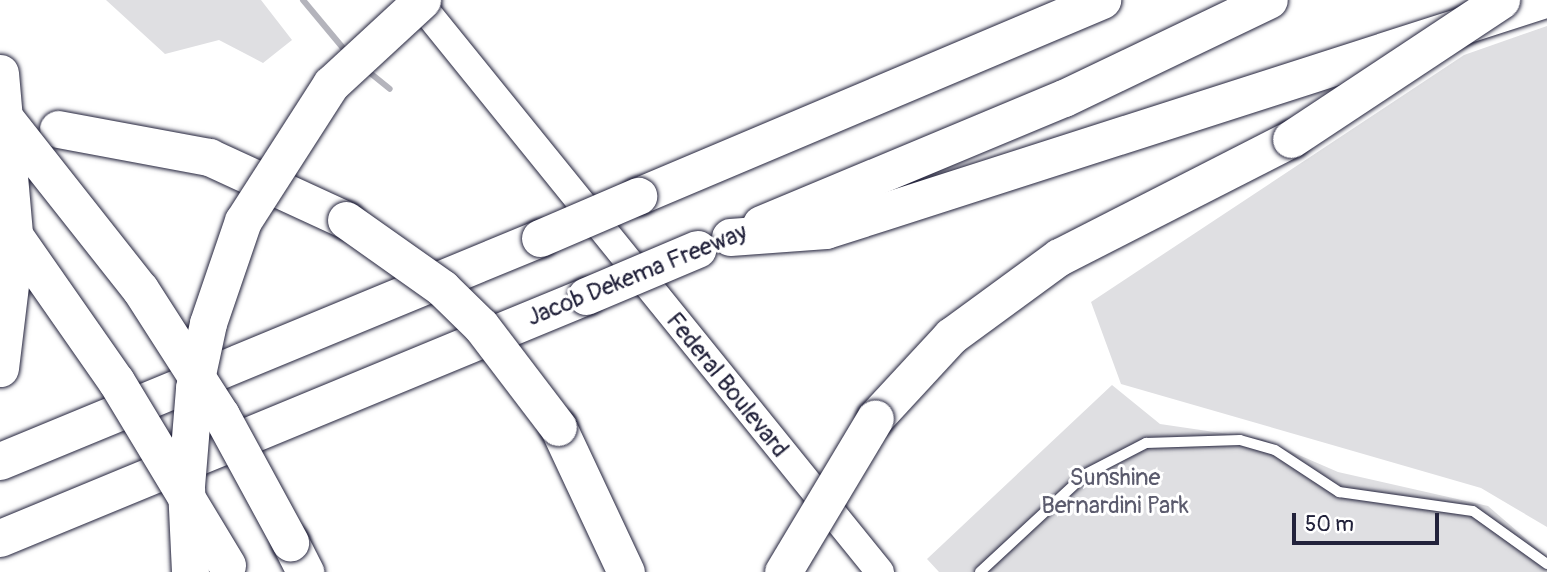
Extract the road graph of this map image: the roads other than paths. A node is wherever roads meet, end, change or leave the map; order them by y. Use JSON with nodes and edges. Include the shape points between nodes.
{"nodes":[{"id":1,"x":420,"y":0,"type":"edge"},
{"id":2,"x":1063,"y":0,"type":"edge"},
{"id":3,"x":1102,"y":0,"type":"edge"},
{"id":4,"x":1269,"y":0,"type":"edge"},
{"id":5,"x":1501,"y":0,"type":"edge"},
{"id":6,"x":1542,"y":0,"type":"edge"},
{"id":7,"x":0,"y":73,"type":"edge"},
{"id":8,"x":897,"y":87,"type":"junction"},
{"id":9,"x":0,"y":112,"type":"edge"},
{"id":10,"x":58,"y":129,"type":"dead end"},
{"id":11,"x":0,"y":215,"type":"edge"},
{"id":12,"x":714,"y":243,"type":"junction"},
{"id":13,"x":0,"y":368,"type":"edge"},
{"id":14,"x":0,"y":461,"type":"edge"},
{"id":15,"x":0,"y":538,"type":"edge"},
{"id":16,"x":297,"y":557,"type":"edge"},
{"id":17,"x":1547,"y":564,"type":"edge"},
{"id":18,"x":229,"y":568,"type":"edge"},
{"id":19,"x":190,"y":572,"type":"edge"},
{"id":20,"x":626,"y":572,"type":"edge"},
{"id":21,"x":783,"y":572,"type":"edge"},
{"id":22,"x":880,"y":572,"type":"edge"},
{"id":23,"x":980,"y":572,"type":"edge"}],
"edges":[{"from":1,"to":19,"type":"highway","bridge":true,"via":[[331,84],[243,221],[208,323],[194,388],[186,486]]},
{"from":1,"to":22,"type":"main road","name":"Federal Boulevard"},
{"from":2,"to":8,"type":"highway"},
{"from":3,"to":8,"type":"highway"},
{"from":4,"to":12,"type":"highway","name":"Jacob Dekema Freeway","via":[[1064,98]]},
{"from":5,"to":21,"type":"highway","bridge":true,"via":[[1291,139],[1059,257],[951,336],[875,418]]},
{"from":6,"to":12,"type":"highway","via":[[825,230]]},
{"from":7,"to":13,"type":"highway","bridge":true,"via":[[15,244]]},
{"from":8,"to":14,"type":"highway","bridge":true},
{"from":9,"to":16,"type":"highway","bridge":true,"via":[[140,289],[220,415]]},
{"from":10,"to":20,"type":"highway","bridge":true,"via":[[209,158],[346,220],[461,307],[512,362],[558,427],[597,497]]},
{"from":11,"to":18,"type":"highway","bridge":true,"via":[[116,381]]},
{"from":12,"to":15,"type":"highway","name":"Jacob Dekema Freeway","bridge":true},
{"from":17,"to":23,"type":"lane","via":[[1473,512],[1339,492],[1275,450],[1240,440],[1146,443],[1086,474]]}]}
